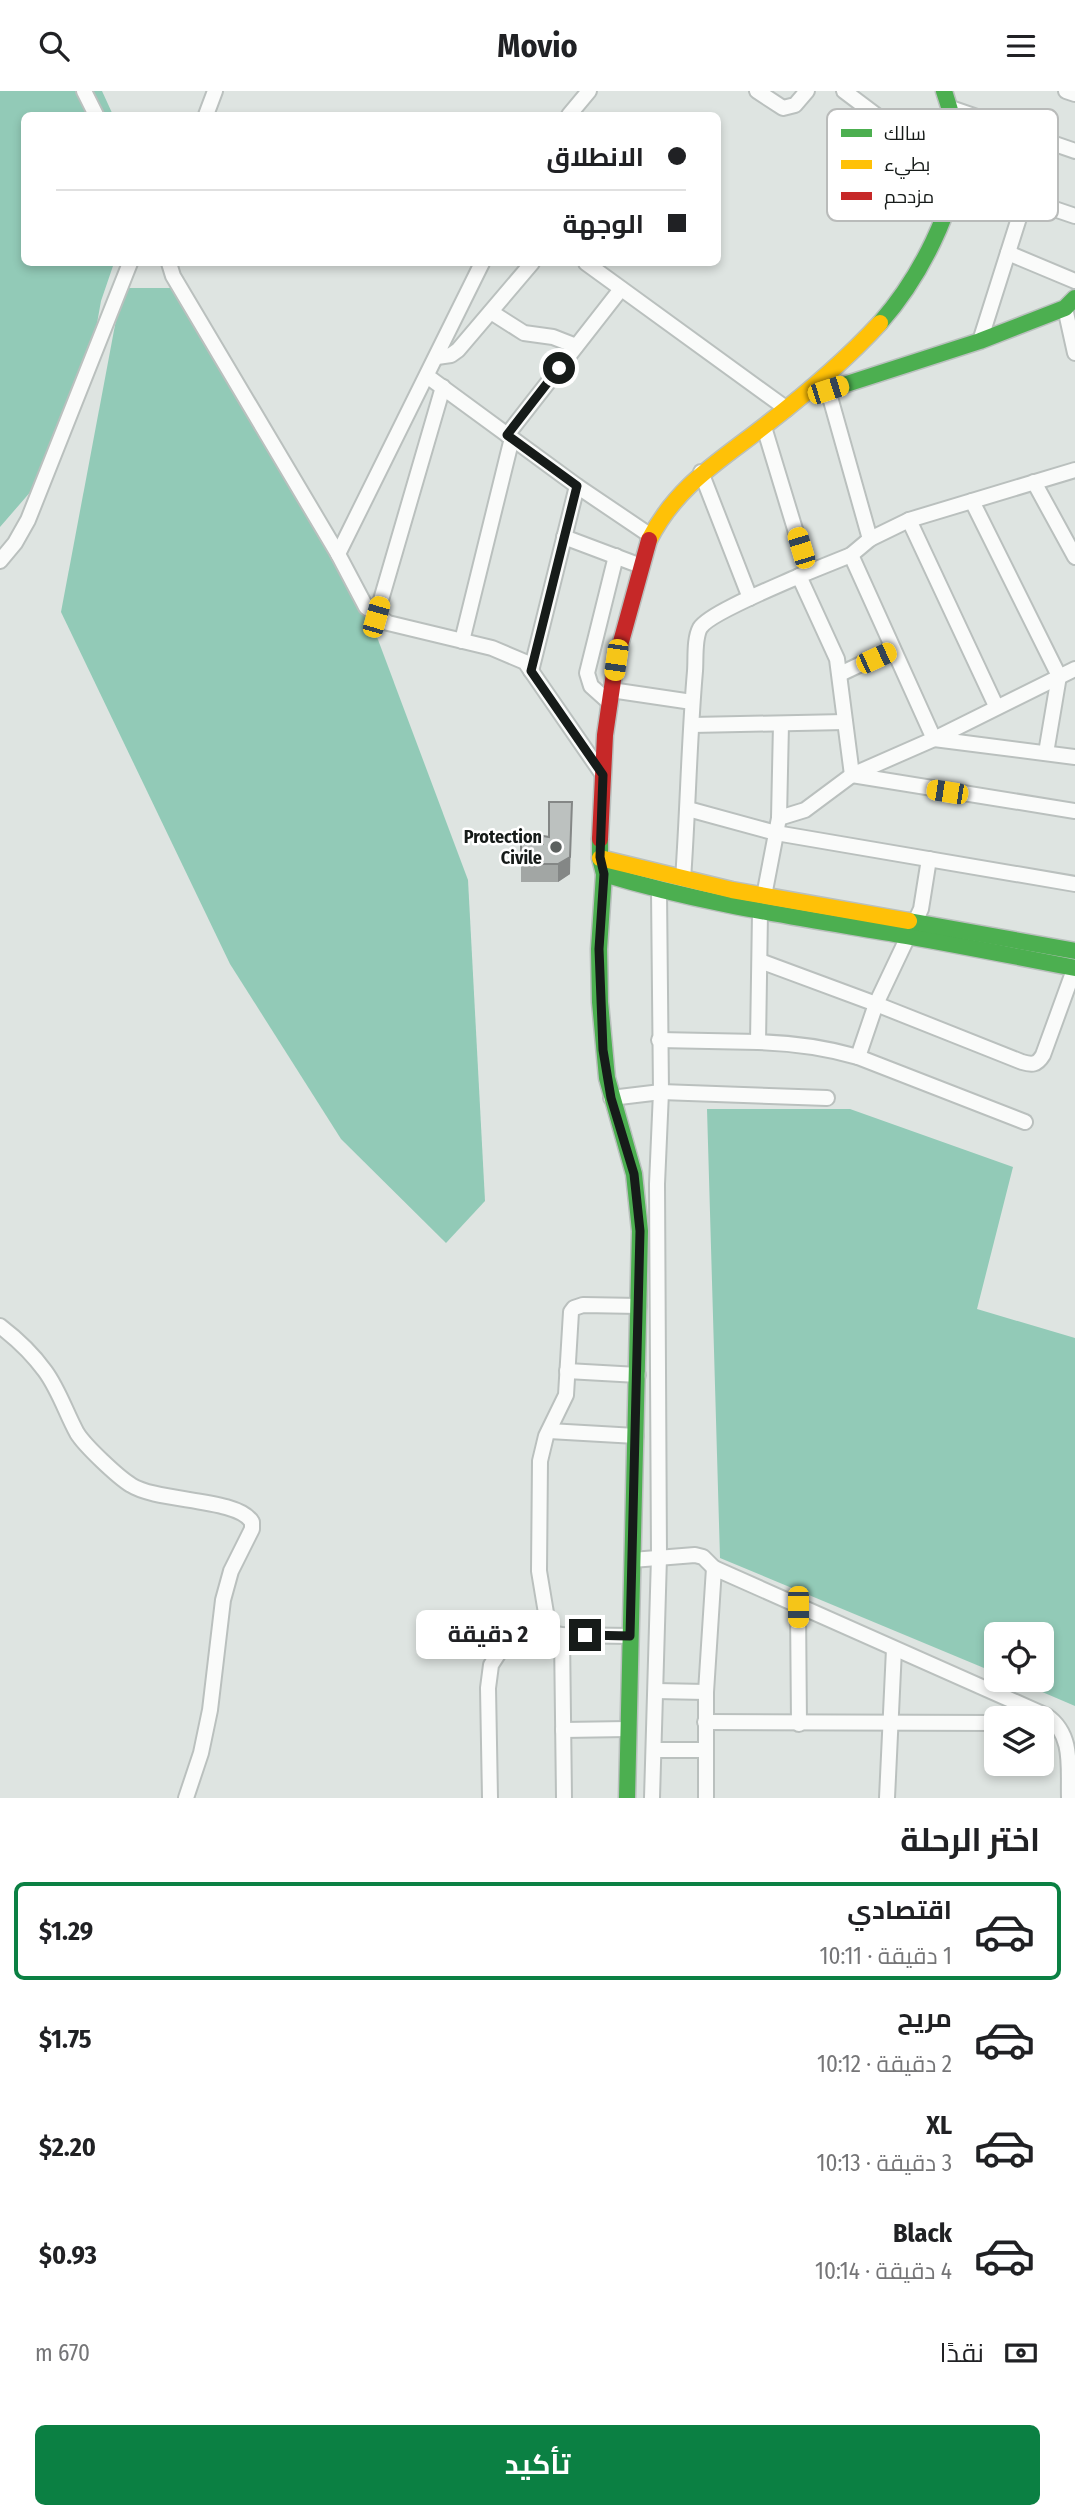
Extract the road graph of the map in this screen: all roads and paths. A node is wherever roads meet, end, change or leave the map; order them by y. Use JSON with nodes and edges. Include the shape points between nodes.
{"nodes":[{"id":1,"x":84,"y":91,"type":"edge"},
{"id":2,"x":215,"y":91,"type":"edge"},
{"id":3,"x":589,"y":91,"type":"edge"},
{"id":4,"x":757,"y":91,"type":"edge"},
{"id":5,"x":807,"y":91,"type":"edge"},
{"id":6,"x":844,"y":91,"type":"edge"},
{"id":7,"x":944,"y":91,"type":"edge"},
{"id":8,"x":1066,"y":91,"type":"edge"},
{"id":9,"x":1075,"y":94,"type":"edge"},
{"id":10,"x":951,"y":108,"type":"joint"},
{"id":11,"x":868,"y":109,"type":"edge"},
{"id":12,"x":954,"y":109,"type":"edge"},
{"id":13,"x":94,"y":112,"type":"edge"},
{"id":14,"x":207,"y":112,"type":"edge"},
{"id":15,"x":572,"y":112,"type":"edge"},
{"id":16,"x":1058,"y":145,"type":"edge"},
{"id":17,"x":1075,"y":151,"type":"edge"},
{"id":18,"x":1058,"y":210,"type":"edge"},
{"id":19,"x":1075,"y":216,"type":"edge"},
{"id":20,"x":941,"y":221,"type":"edge"},
{"id":21,"x":1018,"y":221,"type":"edge"},
{"id":22,"x":1008,"y":253,"type":"junction"},
{"id":23,"x":129,"y":266,"type":"edge"},
{"id":24,"x":170,"y":266,"type":"edge"},
{"id":25,"x":481,"y":266,"type":"edge"},
{"id":26,"x":529,"y":266,"type":"edge"},
{"id":27,"x":590,"y":266,"type":"edge"},
{"id":28,"x":1075,"y":281,"type":"edge"},
{"id":29,"x":621,"y":289,"type":"junction"},
{"id":30,"x":1070,"y":303,"type":"edge"},
{"id":31,"x":491,"y":311,"type":"junction"},
{"id":32,"x":980,"y":341,"type":"junction"},
{"id":33,"x":576,"y":346,"type":"junction"},
{"id":34,"x":1075,"y":353,"type":"edge"},
{"id":35,"x":437,"y":357,"type":"junction"},
{"id":36,"x":428,"y":376,"type":"junction"},
{"id":37,"x":443,"y":387,"type":"junction"},
{"id":38,"x":820,"y":389,"type":"junction"},
{"id":39,"x":786,"y":409,"type":"junction"},
{"id":40,"x":764,"y":427,"type":"junction"},
{"id":41,"x":509,"y":436,"type":"junction"},
{"id":42,"x":1075,"y":470,"type":"edge"},
{"id":43,"x":701,"y":472,"type":"junction"},
{"id":44,"x":1034,"y":482,"type":"junction"},
{"id":45,"x":577,"y":486,"type":"junction"},
{"id":46,"x":972,"y":501,"type":"junction"},
{"id":47,"x":909,"y":520,"type":"junction"},
{"id":48,"x":651,"y":535,"type":"junction"},
{"id":49,"x":564,"y":537,"type":"junction"},
{"id":50,"x":870,"y":539,"type":"junction"},
{"id":51,"x":338,"y":554,"type":"junction"},
{"id":52,"x":851,"y":555,"type":"junction"},
{"id":53,"x":616,"y":556,"type":"junction"},
{"id":54,"x":1075,"y":557,"type":"edge"},
{"id":55,"x":0,"y":561,"type":"edge"},
{"id":56,"x":641,"y":566,"type":"junction"},
{"id":57,"x":804,"y":574,"type":"junction"},
{"id":58,"x":750,"y":598,"type":"junction"},
{"id":59,"x":376,"y":617,"type":"junction"},
{"id":60,"x":462,"y":641,"type":"junction"},
{"id":61,"x":893,"y":649,"type":"junction"},
{"id":62,"x":1075,"y":669,"type":"edge"},
{"id":63,"x":531,"y":671,"type":"junction"},
{"id":64,"x":840,"y":674,"type":"junction"},
{"id":65,"x":1059,"y":676,"type":"junction"},
{"id":66,"x":611,"y":696,"type":"junction"},
{"id":67,"x":692,"y":702,"type":"junction"},
{"id":68,"x":996,"y":706,"type":"junction"},
{"id":69,"x":845,"y":722,"type":"junction"},
{"id":70,"x":781,"y":724,"type":"junction"},
{"id":71,"x":692,"y":726,"type":"junction"},
{"id":72,"x":934,"y":739,"type":"junction"},
{"id":73,"x":1046,"y":753,"type":"junction"},
{"id":74,"x":1075,"y":757,"type":"edge"},
{"id":75,"x":603,"y":775,"type":"junction"},
{"id":76,"x":852,"y":775,"type":"junction"},
{"id":77,"x":688,"y":809,"type":"junction"},
{"id":78,"x":1075,"y":811,"type":"edge"},
{"id":79,"x":777,"y":826,"type":"junction"},
{"id":80,"x":929,"y":859,"type":"junction"},
{"id":81,"x":602,"y":866,"type":"junction"},
{"id":82,"x":682,"y":879,"type":"junction"},
{"id":83,"x":1075,"y":884,"type":"edge"},
{"id":84,"x":732,"y":890,"type":"junction"},
{"id":85,"x":659,"y":891,"type":"junction"},
{"id":86,"x":764,"y":896,"type":"junction"},
{"id":87,"x":730,"y":907,"type":"junction"},
{"id":88,"x":760,"y":913,"type":"junction"},
{"id":89,"x":911,"y":929,"type":"junction"},
{"id":90,"x":1075,"y":951,"type":"edge"},
{"id":91,"x":760,"y":961,"type":"junction"},
{"id":92,"x":1075,"y":968,"type":"edge"},
{"id":93,"x":876,"y":1004,"type":"junction"},
{"id":94,"x":659,"y":1040,"type":"junction"},
{"id":95,"x":758,"y":1042,"type":"junction"},
{"id":96,"x":858,"y":1056,"type":"junction"},
{"id":97,"x":661,"y":1092,"type":"junction"},
{"id":98,"x":611,"y":1098,"type":"junction"},
{"id":99,"x":827,"y":1098,"type":"dead end"},
{"id":100,"x":1025,"y":1122,"type":"dead end"},
{"id":101,"x":657,"y":1260,"type":"junction"},
{"id":102,"x":640,"y":1261,"type":"junction"},
{"id":103,"x":639,"y":1306,"type":"junction"},
{"id":104,"x":0,"y":1326,"type":"edge"},
{"id":105,"x":567,"y":1371,"type":"junction"},
{"id":106,"x":638,"y":1375,"type":"junction"},
{"id":107,"x":548,"y":1431,"type":"junction"},
{"id":108,"x":636,"y":1436,"type":"junction"},
{"id":109,"x":659,"y":1557,"type":"junction"},
{"id":110,"x":632,"y":1560,"type":"junction"},
{"id":111,"x":714,"y":1568,"type":"junction"},
{"id":112,"x":798,"y":1607,"type":"junction"},
{"id":113,"x":555,"y":1633,"type":"junction"},
{"id":114,"x":630,"y":1636,"type":"junction"},
{"id":115,"x":894,"y":1649,"type":"junction"},
{"id":116,"x":706,"y":1692,"type":"junction"},
{"id":117,"x":656,"y":1696,"type":"junction"},
{"id":118,"x":629,"y":1700,"type":"junction"},
{"id":119,"x":705,"y":1722,"type":"junction"},
{"id":120,"x":984,"y":1723,"type":"edge"},
{"id":121,"x":1057,"y":1723,"type":"joint"},
{"id":122,"x":799,"y":1724,"type":"junction"},
{"id":123,"x":890,"y":1724,"type":"junction"},
{"id":124,"x":628,"y":1729,"type":"junction"},
{"id":125,"x":563,"y":1730,"type":"junction"},
{"id":126,"x":654,"y":1750,"type":"junction"},
{"id":127,"x":706,"y":1750,"type":"junction"},
{"id":128,"x":186,"y":1798,"type":"edge"},
{"id":129,"x":490,"y":1798,"type":"edge"},
{"id":130,"x":564,"y":1798,"type":"edge"},
{"id":131,"x":627,"y":1798,"type":"edge"},
{"id":132,"x":652,"y":1798,"type":"edge"},
{"id":133,"x":706,"y":1798,"type":"edge"},
{"id":134,"x":887,"y":1798,"type":"edge"},
{"id":135,"x":1069,"y":1798,"type":"edge"}],
"edges":[{"from":1,"to":13,"type":"street"},
{"from":2,"to":14,"type":"street"},
{"from":3,"to":15,"type":"street"},
{"from":4,"to":5,"type":"street","via":[[788,108]]},
{"from":6,"to":11,"type":"street"},
{"from":7,"to":10,"type":"main road"},
{"from":8,"to":9,"type":"street"},
{"from":10,"to":12,"type":"street"},
{"from":16,"to":17,"type":"street"},
{"from":18,"to":19,"type":"street"},
{"from":20,"to":38,"type":"main road","via":[[901,297]]},
{"from":21,"to":22,"type":"street"},
{"from":22,"to":28,"type":"street"},
{"from":22,"to":32,"type":"street"},
{"from":23,"to":55,"type":"street","via":[[28,520]]},
{"from":24,"to":51,"type":"street"},
{"from":25,"to":35,"type":"street"},
{"from":26,"to":31,"type":"street"},
{"from":27,"to":29,"type":"street"},
{"from":29,"to":33,"type":"street"},
{"from":29,"to":39,"type":"street"},
{"from":30,"to":32,"type":"main road"},
{"from":30,"to":34,"type":"street"},
{"from":31,"to":33,"type":"street","via":[[524,333]]},
{"from":31,"to":35,"type":"street","via":[[458,350]]},
{"from":32,"to":38,"type":"main road"},
{"from":33,"to":41,"type":"street"},
{"from":35,"to":36,"type":"street"},
{"from":36,"to":37,"type":"street"},
{"from":36,"to":51,"type":"street"},
{"from":37,"to":41,"type":"street"},
{"from":37,"to":59,"type":"street"},
{"from":38,"to":39,"type":"main road"},
{"from":38,"to":50,"type":"street"},
{"from":39,"to":40,"type":"main road"},
{"from":40,"to":43,"type":"main road"},
{"from":40,"to":57,"type":"street"},
{"from":41,"to":45,"type":"street"},
{"from":41,"to":60,"type":"street"},
{"from":42,"to":44,"type":"street"},
{"from":43,"to":48,"type":"main road","via":[[674,497]]},
{"from":43,"to":58,"type":"street"},
{"from":44,"to":46,"type":"street"},
{"from":44,"to":54,"type":"street"},
{"from":45,"to":48,"type":"street"},
{"from":45,"to":49,"type":"street"},
{"from":46,"to":47,"type":"street"},
{"from":46,"to":65,"type":"street"},
{"from":47,"to":50,"type":"street"},
{"from":47,"to":68,"type":"street"},
{"from":48,"to":56,"type":"main road"},
{"from":49,"to":53,"type":"street"},
{"from":49,"to":63,"type":"street"},
{"from":50,"to":52,"type":"street"},
{"from":51,"to":59,"type":"street"},
{"from":52,"to":57,"type":"street"},
{"from":52,"to":61,"type":"street"},
{"from":53,"to":56,"type":"street"},
{"from":53,"to":66,"type":"street","via":[[587,673],[591,686]]},
{"from":56,"to":66,"type":"main road"},
{"from":57,"to":58,"type":"street"},
{"from":57,"to":64,"type":"street"},
{"from":58,"to":67,"type":"street","via":[[700,628]]},
{"from":59,"to":60,"type":"street","via":[[400,628]]},
{"from":60,"to":63,"type":"street","via":[[517,657]]},
{"from":61,"to":64,"type":"street"},
{"from":61,"to":72,"type":"street"},
{"from":62,"to":65,"type":"street"},
{"from":63,"to":75,"type":"street"},
{"from":64,"to":69,"type":"street"},
{"from":65,"to":68,"type":"street"},
{"from":65,"to":73,"type":"street"},
{"from":66,"to":67,"type":"street"},
{"from":66,"to":75,"type":"main road"},
{"from":67,"to":71,"type":"street"},
{"from":68,"to":72,"type":"street"},
{"from":69,"to":70,"type":"street"},
{"from":69,"to":76,"type":"street"},
{"from":70,"to":71,"type":"street"},
{"from":70,"to":79,"type":"street"},
{"from":71,"to":77,"type":"street"},
{"from":72,"to":73,"type":"street"},
{"from":72,"to":76,"type":"street"},
{"from":73,"to":74,"type":"street"},
{"from":75,"to":81,"type":"main road"},
{"from":76,"to":78,"type":"street"},
{"from":76,"to":79,"type":"street"},
{"from":77,"to":79,"type":"street"},
{"from":77,"to":82,"type":"street"},
{"from":79,"to":80,"type":"street"},
{"from":79,"to":86,"type":"street"},
{"from":80,"to":83,"type":"street"},
{"from":80,"to":89,"type":"street","via":[[925,895]]},
{"from":81,"to":82,"type":"main road"},
{"from":81,"to":85,"type":"main road"},
{"from":81,"to":98,"type":"main road","via":[[600,1002]]},
{"from":82,"to":84,"type":"main road"},
{"from":84,"to":86,"type":"main road"},
{"from":84,"to":87,"type":"main road"},
{"from":85,"to":87,"type":"main road"},
{"from":85,"to":94,"type":"street"},
{"from":86,"to":89,"type":"main road"},
{"from":87,"to":88,"type":"main road"},
{"from":88,"to":89,"type":"main road"},
{"from":88,"to":91,"type":"street"},
{"from":89,"to":90,"type":"main road"},
{"from":89,"to":92,"type":"main road"},
{"from":89,"to":93,"type":"street"},
{"from":91,"to":93,"type":"street"},
{"from":91,"to":95,"type":"street"},
{"from":92,"to":93,"type":"street","via":[[1043,1055],[1034,1064]]},
{"from":93,"to":96,"type":"street"},
{"from":94,"to":95,"type":"street"},
{"from":94,"to":97,"type":"street"},
{"from":95,"to":96,"type":"street","via":[[797,1043]]},
{"from":96,"to":100,"type":"street"},
{"from":97,"to":98,"type":"street"},
{"from":97,"to":99,"type":"street"},
{"from":97,"to":101,"type":"street"},
{"from":98,"to":102,"type":"main road","via":[[634,1174]]},
{"from":101,"to":102,"type":"street"},
{"from":101,"to":109,"type":"street"},
{"from":102,"to":103,"type":"main road"},
{"from":103,"to":105,"type":"street","via":[[583,1305],[572,1310]]},
{"from":103,"to":106,"type":"main road"},
{"from":104,"to":128,"type":"street","via":[[45,1370],[81,1438],[130,1485],[225,1507],[252,1522],[223,1600],[210,1710]]},
{"from":105,"to":106,"type":"street"},
{"from":105,"to":107,"type":"street","via":[[564,1402]]},
{"from":106,"to":108,"type":"main road"},
{"from":107,"to":108,"type":"street"},
{"from":107,"to":113,"type":"street","via":[[540,1461],[539,1571]]},
{"from":108,"to":110,"type":"main road"},
{"from":109,"to":110,"type":"street"},
{"from":109,"to":111,"type":"street","via":[[695,1555]]},
{"from":109,"to":117,"type":"street"},
{"from":110,"to":114,"type":"main road"},
{"from":111,"to":112,"type":"street"},
{"from":111,"to":116,"type":"street"},
{"from":112,"to":115,"type":"street"},
{"from":112,"to":122,"type":"street"},
{"from":113,"to":114,"type":"street"},
{"from":113,"to":125,"type":"street"},
{"from":113,"to":129,"type":"street","via":[[538,1630],[511,1638],[491,1665]]},
{"from":114,"to":118,"type":"main road"},
{"from":115,"to":121,"type":"street"},
{"from":115,"to":123,"type":"street"},
{"from":116,"to":117,"type":"street"},
{"from":116,"to":119,"type":"street"},
{"from":117,"to":118,"type":"street"},
{"from":117,"to":126,"type":"street"},
{"from":118,"to":124,"type":"main road"},
{"from":119,"to":122,"type":"street"},
{"from":119,"to":127,"type":"street"},
{"from":120,"to":123,"type":"street"},
{"from":121,"to":135,"type":"street","via":[[1065,1735]]},
{"from":122,"to":123,"type":"street"},
{"from":123,"to":134,"type":"street"},
{"from":124,"to":125,"type":"street"},
{"from":124,"to":131,"type":"main road"},
{"from":125,"to":130,"type":"street"},
{"from":126,"to":127,"type":"street"},
{"from":126,"to":132,"type":"street"},
{"from":127,"to":133,"type":"street"}]}
